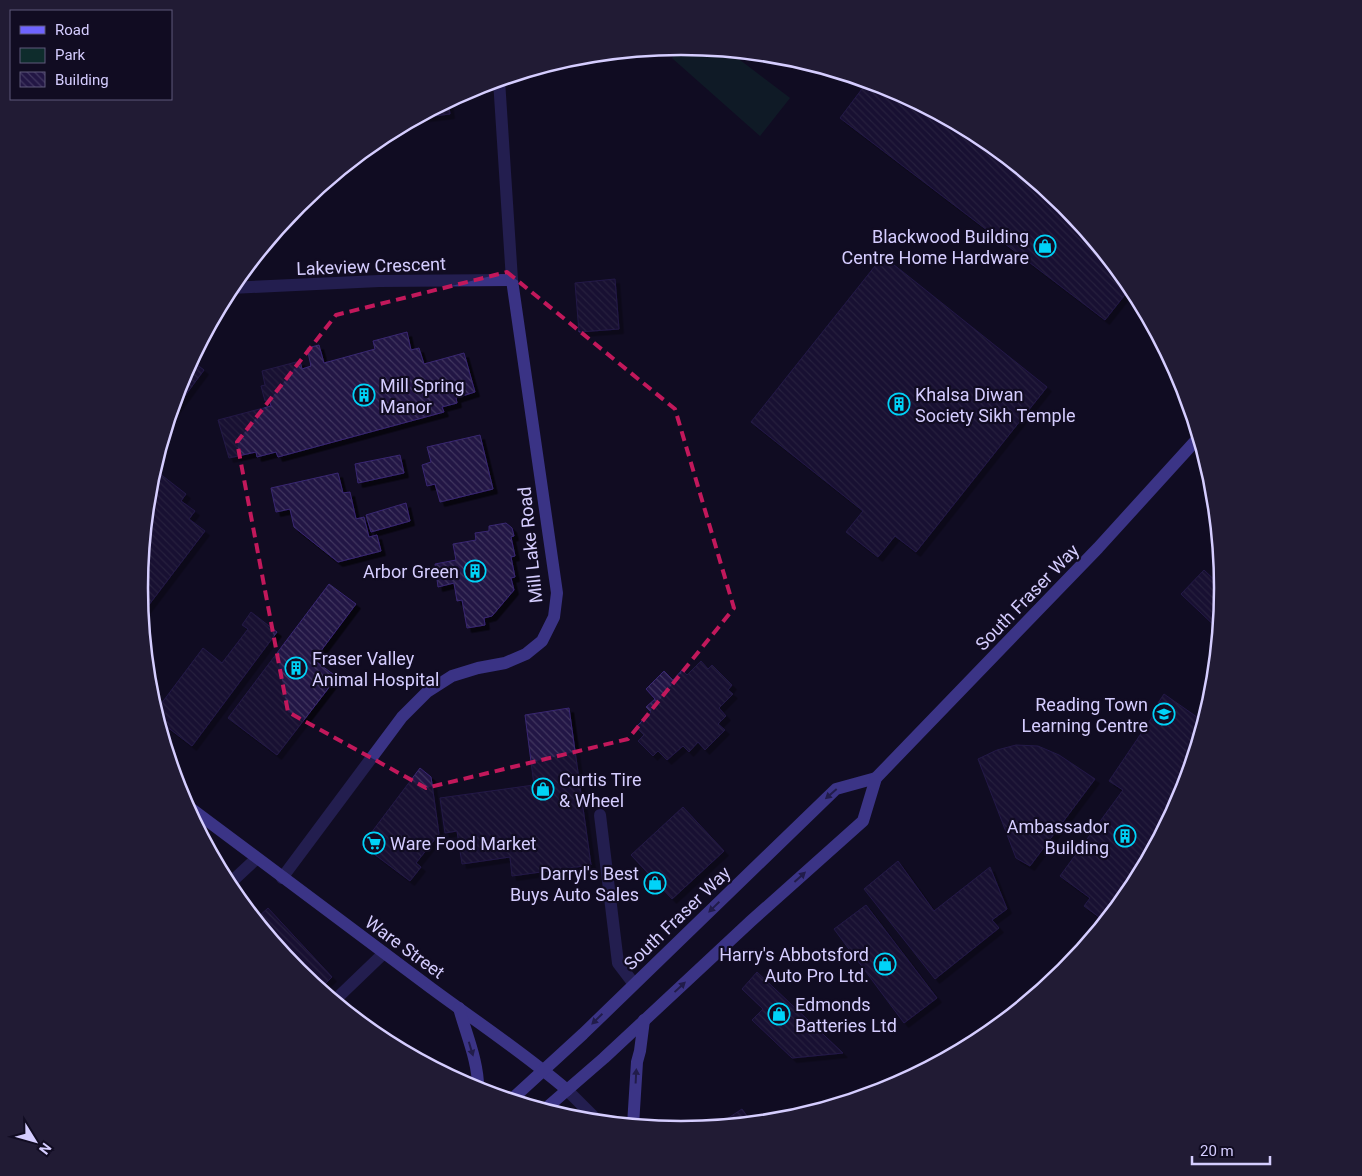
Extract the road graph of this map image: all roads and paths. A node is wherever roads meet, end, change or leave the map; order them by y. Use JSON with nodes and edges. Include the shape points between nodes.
{"nodes":[{"id":1,"x":499,"y":87,"type":"edge"},
{"id":2,"x":512,"y":280,"type":"junction"},
{"id":3,"x":241,"y":287,"type":"edge"},
{"id":4,"x":1194,"y":443,"type":"edge"},
{"id":5,"x":876,"y":778,"type":"junction"},
{"id":6,"x":199,"y":815,"type":"edge"},
{"id":7,"x":600,"y":815,"type":"dead end"},
{"id":8,"x":256,"y":859,"type":"junction"},
{"id":9,"x":282,"y":878,"type":"junction"},
{"id":10,"x":235,"y":879,"type":"edge"},
{"id":11,"x":384,"y":953,"type":"junction"},
{"id":12,"x":634,"y":984,"type":"junction"},
{"id":13,"x":339,"y":996,"type":"edge"},
{"id":14,"x":458,"y":1008,"type":"junction"},
{"id":15,"x":644,"y":1020,"type":"junction"},
{"id":16,"x":543,"y":1070,"type":"junction"},
{"id":17,"x":479,"y":1081,"type":"edge"},
{"id":18,"x":567,"y":1090,"type":"junction"},
{"id":19,"x":516,"y":1095,"type":"edge"},
{"id":20,"x":550,"y":1105,"type":"edge"},
{"id":21,"x":591,"y":1113,"type":"edge"},
{"id":22,"x":633,"y":1119,"type":"edge"}],
"edges":[{"from":1,"to":2,"type":"street","name":"Mill Lake Road"},
{"from":2,"to":3,"type":"street","name":"Lakeview Crescent","via":[[379,281]]},
{"from":2,"to":9,"type":"street","name":"Mill Lake Road","via":[[557,592],[554,617],[542,641],[526,654],[452,676],[427,692],[402,717]]},
{"from":4,"to":5,"type":"main road","name":"South Fraser Way","via":[[1098,548]]},
{"from":5,"to":12,"type":"main road","name":"South Fraser Way","one_way":true,"via":[[836,789]]},
{"from":15,"to":5,"type":"main road","name":"South Fraser Way","one_way":true,"via":[[863,821]]},
{"from":6,"to":8,"type":"main road","name":"Ware Street"},
{"from":7,"to":12,"type":"street","via":[[618,963]]},
{"from":8,"to":9,"type":"main road","name":"Ware Street"},
{"from":8,"to":10,"type":"street"},
{"from":9,"to":11,"type":"main road","name":"Ware Street"},
{"from":11,"to":13,"type":"street"},
{"from":11,"to":14,"type":"main road","name":"Ware Street"},
{"from":12,"to":16,"type":"main road","name":"South Fraser Way","one_way":true},
{"from":14,"to":16,"type":"main road","name":"Ware Street"},
{"from":14,"to":17,"type":"main road","one_way":true},
{"from":15,"to":18,"type":"main road","name":"South Fraser Way"},
{"from":22,"to":15,"type":"main road","one_way":true,"via":[[636,1062]]},
{"from":16,"to":18,"type":"main road","name":"Ware Street"},
{"from":16,"to":19,"type":"main road","name":"South Fraser Way"},
{"from":18,"to":20,"type":"main road","name":"South Fraser Way"},
{"from":18,"to":21,"type":"street","name":"Ware Street"}]}
